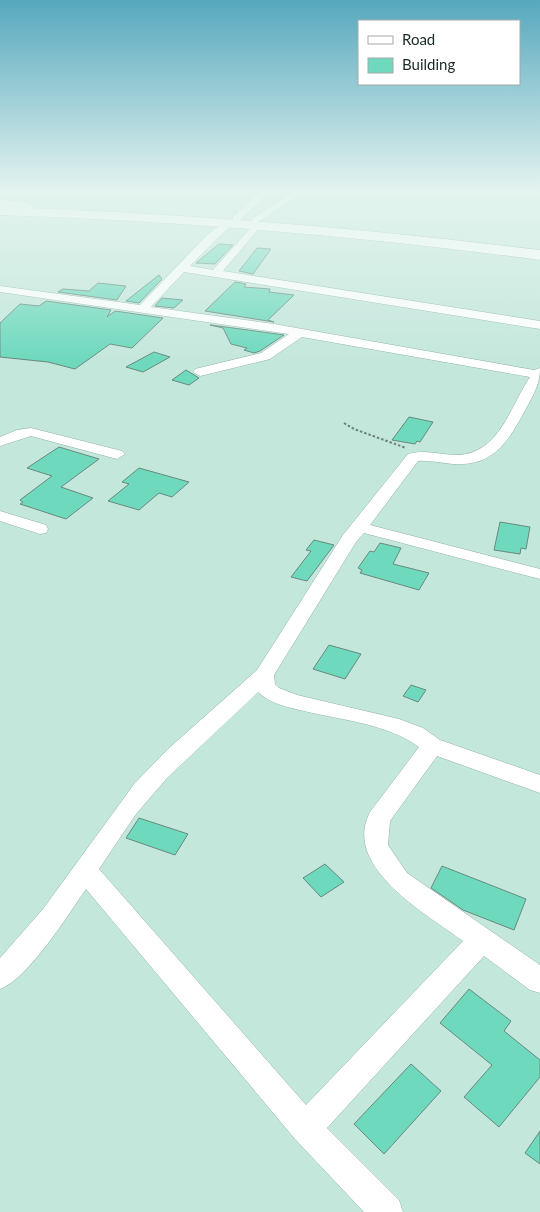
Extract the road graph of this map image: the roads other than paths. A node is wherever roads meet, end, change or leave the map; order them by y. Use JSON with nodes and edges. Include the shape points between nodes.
{"nodes":[{"id":1,"x":204,"y":247,"type":"edge"},
{"id":2,"x":237,"y":247,"type":"edge"},
{"id":3,"x":471,"y":247,"type":"edge"},
{"id":4,"x":511,"y":247,"type":"edge"},
{"id":5,"x":540,"y":250,"type":"edge"},
{"id":6,"x":540,"y":255,"type":"edge"},
{"id":7,"x":181,"y":268,"type":"junction"},
{"id":8,"x":215,"y":274,"type":"junction"},
{"id":9,"x":0,"y":289,"type":"edge"},
{"id":10,"x":144,"y":308,"type":"junction"},
{"id":11,"x":540,"y":325,"type":"edge"},
{"id":12,"x":298,"y":333,"type":"junction"},
{"id":13,"x":200,"y":372,"type":"dead end"},
{"id":14,"x":539,"y":373,"type":"edge"},
{"id":15,"x":0,"y":442,"type":"edge"},
{"id":16,"x":117,"y":454,"type":"dead end"},
{"id":17,"x":0,"y":516,"type":"edge"},
{"id":18,"x":360,"y":527,"type":"junction"},
{"id":19,"x":40,"y":529,"type":"dead end"},
{"id":20,"x":540,"y":574,"type":"edge"},
{"id":21,"x":264,"y":674,"type":"junction"},
{"id":22,"x":432,"y":746,"type":"junction"},
{"id":23,"x":540,"y":784,"type":"edge"},
{"id":24,"x":86,"y":870,"type":"junction"},
{"id":25,"x":482,"y":940,"type":"junction"},
{"id":26,"x":0,"y":977,"type":"edge"},
{"id":27,"x":540,"y":980,"type":"edge"},
{"id":28,"x":306,"y":1128,"type":"junction"},
{"id":29,"x":387,"y":1212,"type":"edge"}],
"edges":[{"from":1,"to":7,"type":"street"},
{"from":2,"to":8,"type":"street"},
{"from":3,"to":6,"type":"highway"},
{"from":4,"to":5,"type":"highway"},
{"from":7,"to":8,"type":"street"},
{"from":7,"to":10,"type":"street"},
{"from":8,"to":11,"type":"street"},
{"from":9,"to":10,"type":"street"},
{"from":10,"to":12,"type":"street"},
{"from":12,"to":13,"type":"street","via":[[265,356],[238,360]]},
{"from":12,"to":14,"type":"street"},
{"from":14,"to":18,"type":"street","via":[[490,452],[460,459],[413,457]]},
{"from":15,"to":16,"type":"street","via":[[22,433],[43,434]]},
{"from":17,"to":19,"type":"street"},
{"from":18,"to":20,"type":"street"},
{"from":18,"to":21,"type":"street","via":[[349,539]]},
{"from":21,"to":22,"type":"street","via":[[265,686],[272,693],[292,701],[391,724],[414,732]]},
{"from":21,"to":24,"type":"street","via":[[157,775],[129,807]]},
{"from":22,"to":23,"type":"street"},
{"from":22,"to":25,"type":"street","via":[[378,819],[376,846],[398,880]]},
{"from":24,"to":26,"type":"street","via":[[14,964]]},
{"from":24,"to":28,"type":"street"},
{"from":25,"to":27,"type":"street"},
{"from":25,"to":28,"type":"street"},
{"from":28,"to":29,"type":"street"}]}
